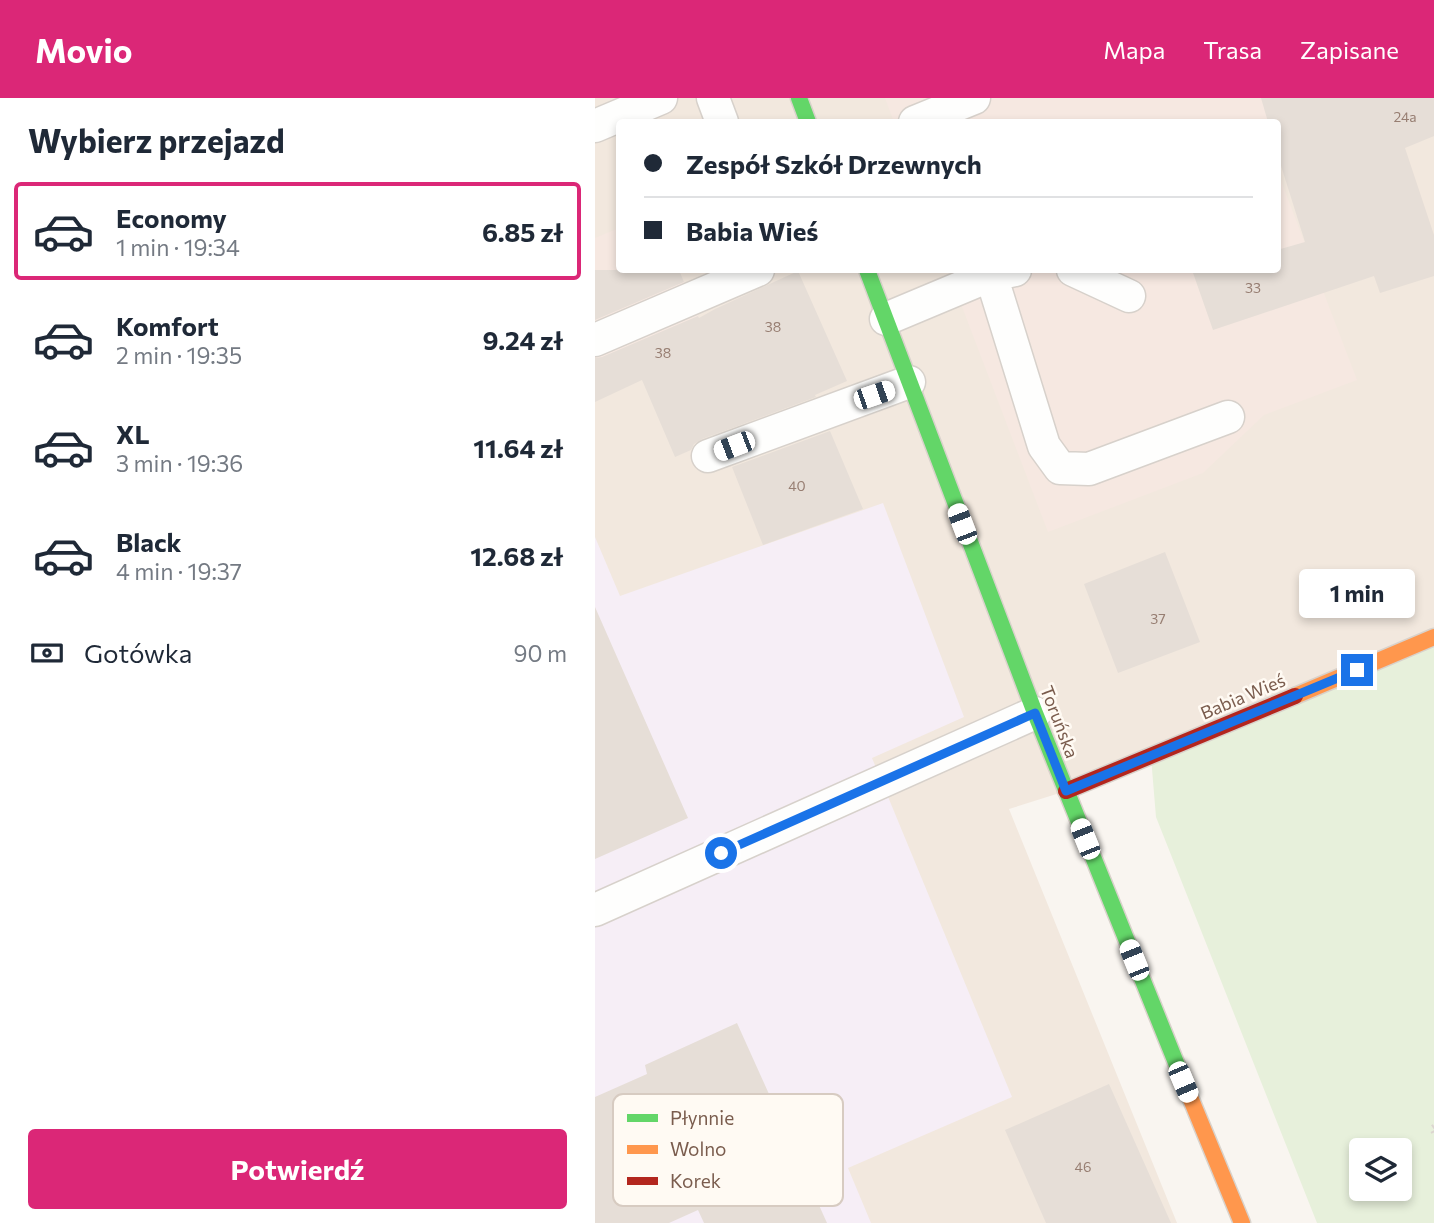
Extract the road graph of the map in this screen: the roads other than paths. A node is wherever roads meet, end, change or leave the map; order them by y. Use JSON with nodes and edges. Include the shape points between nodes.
{"nodes":[{"id":1,"x":661,"y":98,"type":"edge"},
{"id":2,"x":712,"y":98,"type":"edge"},
{"id":3,"x":799,"y":98,"type":"edge"},
{"id":4,"x":974,"y":98,"type":"edge"},
{"id":5,"x":721,"y":119,"type":"edge"},
{"id":6,"x":808,"y":119,"type":"edge"},
{"id":7,"x":922,"y":119,"type":"edge"},
{"id":8,"x":595,"y":126,"type":"edge"},
{"id":9,"x":751,"y":273,"type":"edge"},
{"id":10,"x":868,"y":273,"type":"edge"},
{"id":11,"x":1001,"y":273,"type":"edge"},
{"id":12,"x":1003,"y":273,"type":"edge"},
{"id":13,"x":1079,"y":273,"type":"edge"},
{"id":14,"x":1129,"y":296,"type":"dead end"},
{"id":15,"x":886,"y":319,"type":"junction"},
{"id":16,"x":595,"y":340,"type":"edge"},
{"id":17,"x":909,"y":382,"type":"junction"},
{"id":18,"x":1228,"y":416,"type":"dead end"},
{"id":19,"x":708,"y":456,"type":"dead end"},
{"id":20,"x":1434,"y":637,"type":"edge"},
{"id":21,"x":1035,"y":713,"type":"junction"},
{"id":22,"x":1066,"y":791,"type":"junction"},
{"id":23,"x":595,"y":910,"type":"edge"},
{"id":24,"x":1242,"y":1223,"type":"edge"}],
"edges":[{"from":1,"to":8,"type":"lane"},
{"from":2,"to":5,"type":"lane"},
{"from":3,"to":6,"type":"street"},
{"from":4,"to":7,"type":"lane"},
{"from":9,"to":16,"type":"lane"},
{"from":10,"to":15,"type":"street","name":"Toruńska"},
{"from":11,"to":15,"type":"lane"},
{"from":12,"to":18,"type":"lane","via":[[1044,446],[1060,468],[1089,469]]},
{"from":13,"to":14,"type":"lane"},
{"from":15,"to":17,"type":"street","name":"Toruńska"},
{"from":17,"to":19,"type":"lane"},
{"from":17,"to":21,"type":"street","name":"Toruńska"},
{"from":20,"to":22,"type":"street","name":"Babia Wieś"},
{"from":21,"to":22,"type":"street","name":"Toruńska"},
{"from":21,"to":23,"type":"lane"},
{"from":22,"to":24,"type":"street","name":"Toruńska"}]}
